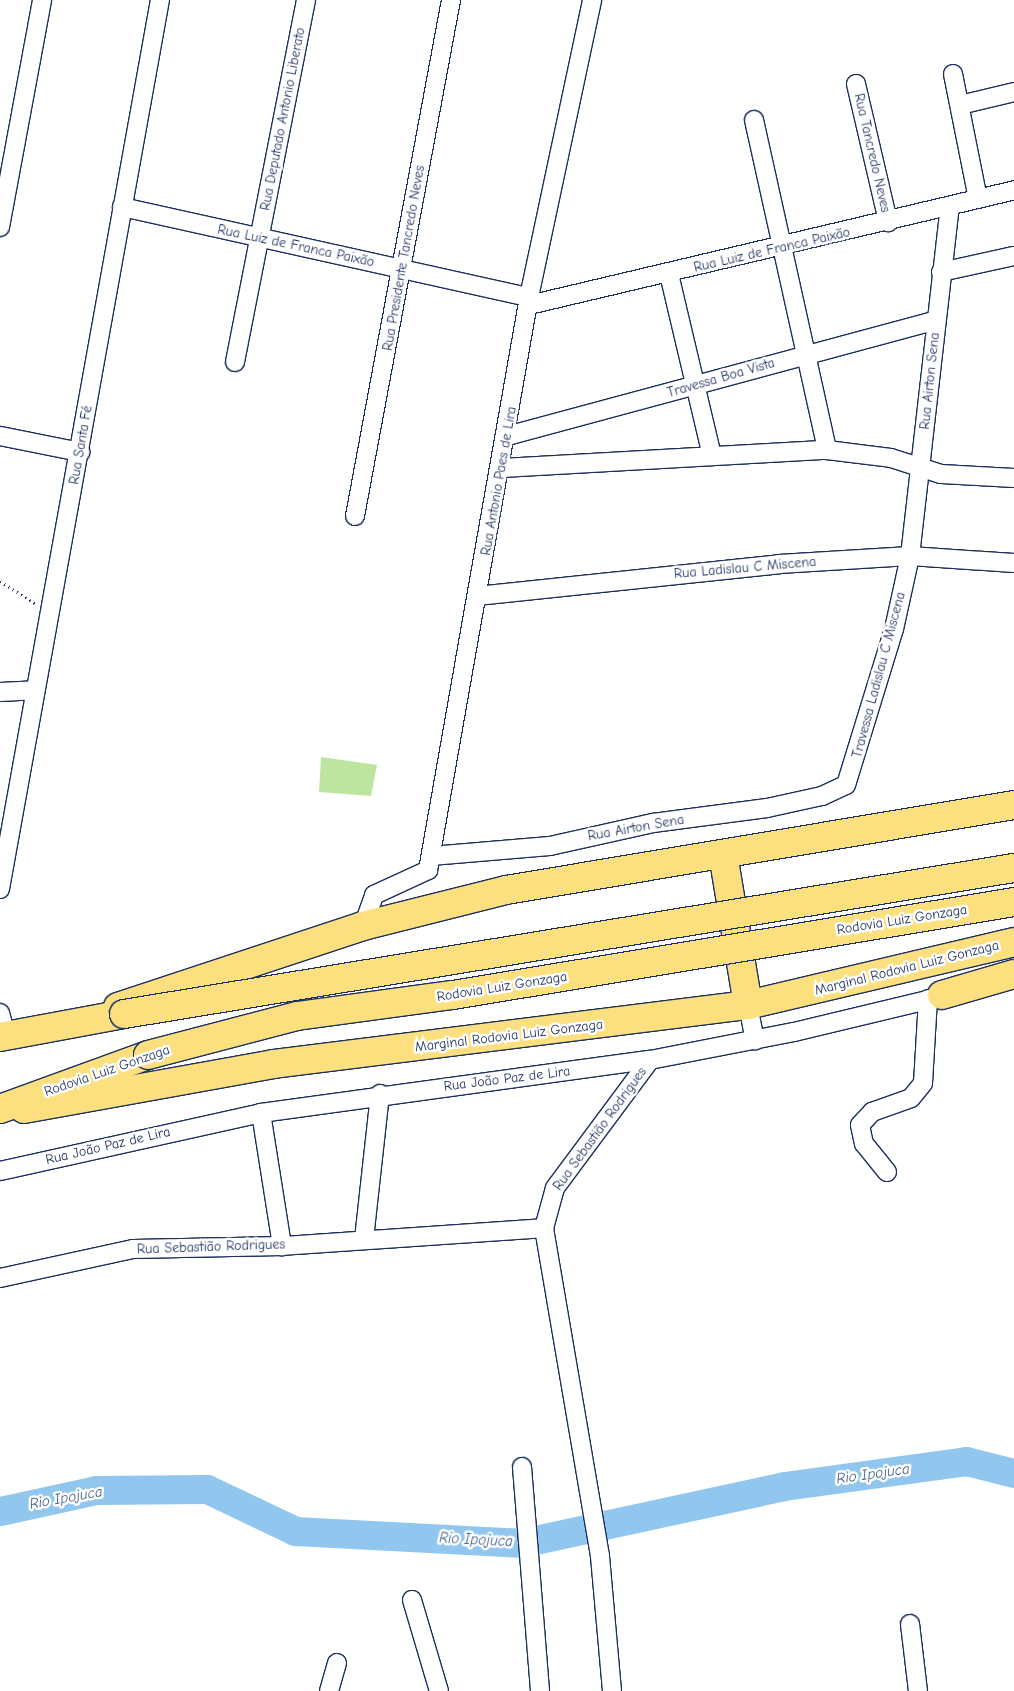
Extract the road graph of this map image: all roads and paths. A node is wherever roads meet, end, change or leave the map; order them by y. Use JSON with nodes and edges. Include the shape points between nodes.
{"nodes":[{"id":1,"x":42,"y":0,"type":"edge"},
{"id":2,"x":160,"y":0,"type":"edge"},
{"id":3,"x":306,"y":0,"type":"edge"},
{"id":4,"x":451,"y":0,"type":"edge"},
{"id":5,"x":592,"y":0,"type":"edge"},
{"id":6,"x":952,"y":74,"type":"dead end"},
{"id":7,"x":856,"y":84,"type":"dead end"},
{"id":8,"x":1014,"y":92,"type":"edge"},
{"id":9,"x":960,"y":105,"type":"junction"},
{"id":10,"x":754,"y":120,"type":"dead end"},
{"id":11,"x":1014,"y":190,"type":"edge"},
{"id":12,"x":978,"y":199,"type":"junction"},
{"id":13,"x":950,"y":206,"type":"junction"},
{"id":14,"x":122,"y":207,"type":"junction"},
{"id":15,"x":888,"y":222,"type":"junction"},
{"id":16,"x":0,"y":227,"type":"edge"},
{"id":17,"x":261,"y":238,"type":"junction"},
{"id":18,"x":780,"y":248,"type":"junction"},
{"id":19,"x":1014,"y":256,"type":"edge"},
{"id":20,"x":402,"y":269,"type":"junction"},
{"id":21,"x":941,"y":272,"type":"junction"},
{"id":22,"x":669,"y":274,"type":"junction"},
{"id":23,"x":529,"y":301,"type":"junction"},
{"id":24,"x":936,"y":320,"type":"junction"},
{"id":25,"x":804,"y":354,"type":"junction"},
{"id":26,"x":235,"y":362,"type":"dead end"},
{"id":27,"x":695,"y":386,"type":"junction"},
{"id":28,"x":0,"y":436,"type":"edge"},
{"id":29,"x":507,"y":436,"type":"junction"},
{"id":30,"x":827,"y":450,"type":"junction"},
{"id":31,"x":80,"y":452,"type":"junction"},
{"id":32,"x":712,"y":456,"type":"junction"},
{"id":33,"x":502,"y":468,"type":"junction"},
{"id":34,"x":920,"y":469,"type":"junction"},
{"id":35,"x":1014,"y":478,"type":"edge"},
{"id":36,"x":355,"y":516,"type":"dead end"},
{"id":37,"x":910,"y":556,"type":"junction"},
{"id":38,"x":1014,"y":563,"type":"edge"},
{"id":39,"x":0,"y":581,"type":"edge"},
{"id":40,"x":477,"y":596,"type":"junction"},
{"id":41,"x":50,"y":616,"type":"junction"},
{"id":42,"x":35,"y":690,"type":"junction"},
{"id":43,"x":0,"y":692,"type":"edge"},
{"id":44,"x":841,"y":790,"type":"joint"},
{"id":45,"x":1014,"y":805,"type":"edge"},
{"id":46,"x":723,"y":854,"type":"junction"},
{"id":47,"x":431,"y":856,"type":"junction"},
{"id":48,"x":1014,"y":868,"type":"edge"},
{"id":49,"x":0,"y":889,"type":"edge"},
{"id":50,"x":1014,"y":902,"type":"edge"},
{"id":51,"x":363,"y":926,"type":"junction"},
{"id":52,"x":1014,"y":942,"type":"edge"},
{"id":53,"x":1014,"y":974,"type":"edge"},
{"id":54,"x":1014,"y":987,"type":"edge"},
{"id":55,"x":935,"y":997,"type":"junction"},
{"id":56,"x":748,"y":1005,"type":"junction"},
{"id":57,"x":63,"y":1024,"type":"junction"},
{"id":58,"x":2,"y":1028,"type":"edge"},
{"id":59,"x":755,"y":1040,"type":"junction"},
{"id":60,"x":650,"y":1060,"type":"junction"},
{"id":61,"x":380,"y":1094,"type":"junction"},
{"id":62,"x":0,"y":1109,"type":"edge"},
{"id":63,"x":261,"y":1113,"type":"junction"},
{"id":64,"x":0,"y":1114,"type":"edge"},
{"id":65,"x":0,"y":1171,"type":"edge"},
{"id":66,"x":887,"y":1172,"type":"dead end"},
{"id":67,"x":544,"y":1228,"type":"junction"},
{"id":68,"x":364,"y":1239,"type":"junction"},
{"id":69,"x":282,"y":1246,"type":"junction"},
{"id":70,"x":0,"y":1278,"type":"edge"},
{"id":71,"x":522,"y":1467,"type":"dead end"},
{"id":72,"x":412,"y":1600,"type":"dead end"},
{"id":73,"x":910,"y":1624,"type":"dead end"},
{"id":74,"x":337,"y":1663,"type":"dead end"},
{"id":75,"x":329,"y":1691,"type":"edge"},
{"id":76,"x":439,"y":1691,"type":"edge"},
{"id":77,"x":540,"y":1691,"type":"edge"},
{"id":78,"x":612,"y":1691,"type":"edge"},
{"id":79,"x":918,"y":1691,"type":"edge"}],
"edges":[{"from":1,"to":16,"type":"street"},
{"from":2,"to":14,"type":"street","name":"Rua Santa Fé"},
{"from":3,"to":17,"type":"street","name":"Rua Deputado Antonio Liberato"},
{"from":4,"to":20,"type":"street","name":"Rua Presidente Tancredo Neves"},
{"from":5,"to":23,"type":"street","name":"Rua Antonio Paes de Lira"},
{"from":6,"to":9,"type":"street"},
{"from":7,"to":15,"type":"street","name":"Rua Tancredo Neves"},
{"from":8,"to":9,"type":"street"},
{"from":9,"to":12,"type":"street"},
{"from":10,"to":18,"type":"street"},
{"from":11,"to":12,"type":"street","name":"Rua Luiz de Franca Paixão"},
{"from":12,"to":13,"type":"street","name":"Rua Luiz de Franca Paixão"},
{"from":13,"to":15,"type":"street","name":"Rua Luiz de Franca Paixão"},
{"from":13,"to":21,"type":"street","name":"Rua Airton Sena"},
{"from":14,"to":17,"type":"street","name":"Rua Luiz de Franca Paixão"},
{"from":14,"to":31,"type":"street","name":"Rua Santa Fé"},
{"from":15,"to":18,"type":"street","name":"Rua Luiz de Franca Paixão"},
{"from":17,"to":20,"type":"street","name":"Rua Luiz de Franca Paixão"},
{"from":17,"to":26,"type":"street","name":"Rua Deputado Antonio Liberato"},
{"from":18,"to":22,"type":"street","name":"Rua Luiz de Franca Paixão"},
{"from":18,"to":25,"type":"street"},
{"from":19,"to":21,"type":"street"},
{"from":20,"to":23,"type":"street","name":"Rua Luiz de Franca Paixão"},
{"from":20,"to":36,"type":"street","name":"Rua Presidente Tancredo Neves"},
{"from":21,"to":24,"type":"street","name":"Rua Airton Sena"},
{"from":22,"to":23,"type":"street","name":"Rua Luiz de Franca Paixão"},
{"from":22,"to":27,"type":"street"},
{"from":23,"to":29,"type":"street","name":"Rua Antonio Paes de Lira"},
{"from":24,"to":25,"type":"street","name":"Travessa Boa Vista"},
{"from":24,"to":34,"type":"street","name":"Rua Airton Sena"},
{"from":25,"to":27,"type":"street","name":"Travessa Boa Vista"},
{"from":25,"to":30,"type":"street"},
{"from":27,"to":29,"type":"street","name":"Travessa Boa Vista"},
{"from":27,"to":32,"type":"street"},
{"from":28,"to":31,"type":"street"},
{"from":29,"to":33,"type":"street","name":"Rua Antonio Paes de Lira"},
{"from":30,"to":32,"type":"street"},
{"from":30,"to":34,"type":"street","via":[[891,458]]},
{"from":31,"to":41,"type":"street","name":"Rua Santa Fé"},
{"from":32,"to":33,"type":"street"},
{"from":33,"to":40,"type":"street","name":"Rua Antonio Paes de Lira"},
{"from":34,"to":35,"type":"street"},
{"from":34,"to":37,"type":"street","name":"Rua Airton Sena"},
{"from":37,"to":38,"type":"street","name":"Rua Ladislau C Miscena"},
{"from":37,"to":40,"type":"street","name":"Rua Ladislau C Miscena","via":[[702,570]]},
{"from":37,"to":44,"type":"street","name":"Travessa Ladislau C Miscena","via":[[851,776]]},
{"from":39,"to":41,"type":"path"},
{"from":40,"to":47,"type":"street","name":"Rua Antonio Paes de Lira"},
{"from":41,"to":42,"type":"street","name":"Rua Santa Fé"},
{"from":42,"to":43,"type":"street"},
{"from":42,"to":49,"type":"street","name":"Rua Santa Fé"},
{"from":44,"to":47,"type":"street","name":"Rua Airton Sena","via":[[767,808],[653,823],[550,846]]},
{"from":45,"to":46,"type":"main road"},
{"from":46,"to":51,"type":"main road","via":[[506,890]]},
{"from":46,"to":56,"type":"main road"},
{"from":47,"to":51,"type":"street","name":"Rua Antonio Paes de Lira","via":[[424,875],[374,895]]},
{"from":48,"to":57,"type":"main road","bridge":true},
{"from":50,"to":62,"type":"main road","name":"Rodovia Luiz Gonzaga","bridge":true,"via":[[453,995],[297,1016],[148,1055]]},
{"from":51,"to":57,"type":"main road"},
{"from":52,"to":56,"type":"main road","name":"Marginal Rodovia Luiz Gonzaga"},
{"from":53,"to":55,"type":"main road"},
{"from":54,"to":55,"type":"street","name":"Rua João Paz de Lira"},
{"from":55,"to":59,"type":"street","name":"Rua João Paz de Lira"},
{"from":55,"to":66,"type":"street","via":[[924,1084],[911,1098],[872,1112],[860,1125],[864,1144]]},
{"from":56,"to":59,"type":"street"},
{"from":56,"to":64,"type":"main road","name":"Marginal Rodovia Luiz Gonzaga","via":[[274,1064]]},
{"from":57,"to":58,"type":"main road"},
{"from":59,"to":60,"type":"street","name":"Rua João Paz de Lira"},
{"from":60,"to":61,"type":"street","name":"Rua João Paz de Lira"},
{"from":60,"to":67,"type":"street","name":"Rua Sebastião Rodrigues","via":[[555,1188]]},
{"from":61,"to":63,"type":"street","name":"Rua João Paz de Lira"},
{"from":61,"to":68,"type":"street"},
{"from":63,"to":65,"type":"street","name":"Rua João Paz de Lira"},
{"from":63,"to":69,"type":"street"},
{"from":67,"to":68,"type":"street","name":"Rua Sebastião Rodrigues"},
{"from":67,"to":78,"type":"street","name":"Rua Sebastião Rodrigues","via":[[600,1556]]},
{"from":68,"to":69,"type":"street","name":"Rua Sebastião Rodrigues"},
{"from":69,"to":70,"type":"street","name":"Rua Sebastião Rodrigues","via":[[133,1249]]},
{"from":71,"to":77,"type":"street"},
{"from":72,"to":76,"type":"street"},
{"from":73,"to":79,"type":"street"},
{"from":74,"to":75,"type":"street"}]}
